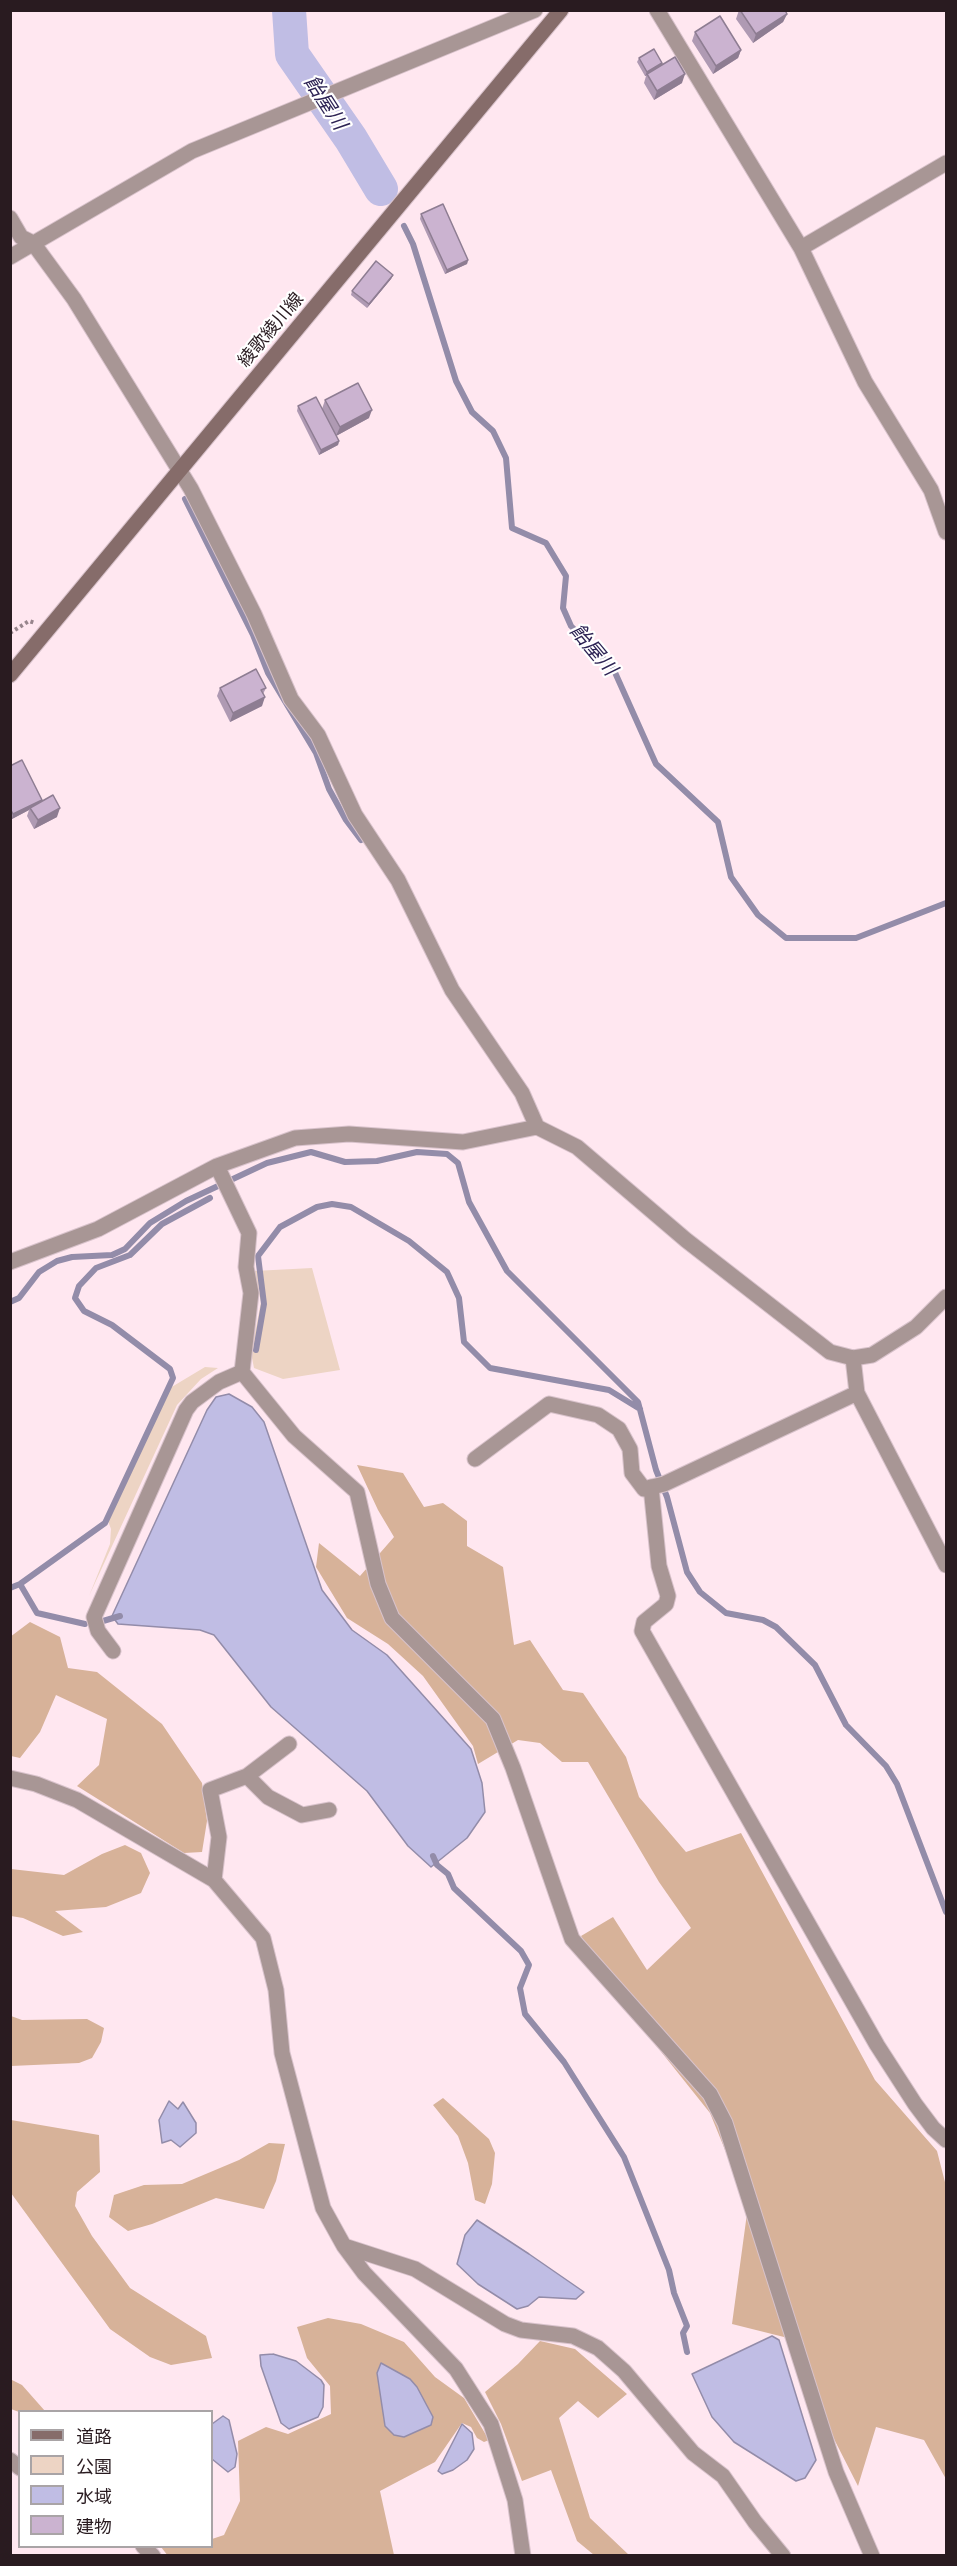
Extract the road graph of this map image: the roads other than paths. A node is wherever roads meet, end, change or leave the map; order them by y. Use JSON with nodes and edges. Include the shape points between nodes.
{"nodes":[{"id":1,"x":535,"y":10,"type":"edge"},
{"id":2,"x":561,"y":10,"type":"edge"},
{"id":3,"x":657,"y":10,"type":"edge"},
{"id":4,"x":946,"y":163,"type":"edge"},
{"id":5,"x":10,"y":218,"type":"edge"},
{"id":6,"x":33,"y":243,"type":"junction"},
{"id":7,"x":801,"y":248,"type":"junction"},
{"id":8,"x":10,"y":257,"type":"edge"},
{"id":9,"x":179,"y":471,"type":"junction"},
{"id":10,"x":946,"y":532,"type":"edge"},
{"id":11,"x":10,"y":675,"type":"edge"},
{"id":12,"x":537,"y":1127,"type":"junction"},
{"id":13,"x":222,"y":1176,"type":"junction"},
{"id":14,"x":10,"y":1262,"type":"edge"},
{"id":15,"x":946,"y":1297,"type":"edge"},
{"id":16,"x":853,"y":1358,"type":"junction"},
{"id":17,"x":242,"y":1372,"type":"junction"},
{"id":18,"x":857,"y":1393,"type":"junction"},
{"id":19,"x":475,"y":1459,"type":"dead end"},
{"id":20,"x":658,"y":1486,"type":"junction"},
{"id":21,"x":946,"y":1565,"type":"edge"},
{"id":22,"x":113,"y":1651,"type":"dead end"},
{"id":23,"x":289,"y":1744,"type":"dead end"},
{"id":24,"x":248,"y":1776,"type":"junction"},
{"id":25,"x":10,"y":1778,"type":"edge"},
{"id":26,"x":329,"y":1809,"type":"dead end"},
{"id":27,"x":214,"y":1880,"type":"junction"},
{"id":28,"x":946,"y":2140,"type":"edge"},
{"id":29,"x":344,"y":2246,"type":"junction"},
{"id":30,"x":523,"y":2556,"type":"edge"},
{"id":31,"x":783,"y":2556,"type":"edge"},
{"id":32,"x":872,"y":2556,"type":"edge"}],
"edges":[{"from":1,"to":6,"type":"street","via":[[192,151]]},
{"from":2,"to":9,"type":"main road","name":"綾歌綾川線"},
{"from":3,"to":7,"type":"street"},
{"from":4,"to":7,"type":"street"},
{"from":5,"to":6,"type":"street","via":[[21,237]]},
{"from":6,"to":8,"type":"street"},
{"from":6,"to":9,"type":"street","via":[[129,384]]},
{"from":7,"to":10,"type":"street","via":[[865,382],[931,490]]},
{"from":9,"to":11,"type":"main road","name":"綾歌綾川線"},
{"from":9,"to":12,"type":"street","via":[[254,614],[291,699],[318,735],[355,815],[398,880],[452,990],[522,1093]]},
{"from":12,"to":13,"type":"street","via":[[463,1142],[349,1134],[295,1138]]},
{"from":12,"to":16,"type":"street","via":[[577,1147],[686,1240],[830,1352]]},
{"from":13,"to":14,"type":"street"},
{"from":13,"to":17,"type":"street","via":[[249,1233],[246,1267],[251,1293]]},
{"from":15,"to":16,"type":"street","via":[[893,1343],[872,1355]]},
{"from":16,"to":18,"type":"street"},
{"from":17,"to":22,"type":"street","via":[[219,1382],[186,1410],[94,1617],[98,1631]]},
{"from":17,"to":32,"type":"street","via":[[294,1436],[357,1492],[378,1584],[392,1618],[493,1719],[573,1939],[710,2094],[725,2123],[836,2472]]},
{"from":18,"to":20,"type":"street"},
{"from":18,"to":21,"type":"street"},
{"from":19,"to":20,"type":"street","via":[[549,1404],[598,1415],[619,1429],[630,1449],[632,1473],[644,1489]]},
{"from":20,"to":28,"type":"street","via":[[658,1566],[668,1596],[666,1604],[644,1622],[642,1631],[877,2045],[915,2104]]},
{"from":23,"to":24,"type":"street"},
{"from":24,"to":26,"type":"street","via":[[268,1797],[302,1815]]},
{"from":24,"to":27,"type":"street","via":[[210,1790],[219,1838]]},
{"from":25,"to":27,"type":"street","via":[[77,1800]]},
{"from":27,"to":29,"type":"street","via":[[263,1938],[276,1990],[282,2053],[323,2208]]},
{"from":29,"to":30,"type":"street","via":[[364,2273],[456,2369],[491,2424],[515,2500]]},
{"from":29,"to":31,"type":"street","via":[[415,2269],[505,2324],[521,2330],[573,2336],[598,2348],[624,2371],[693,2453],[723,2475]]}]}
